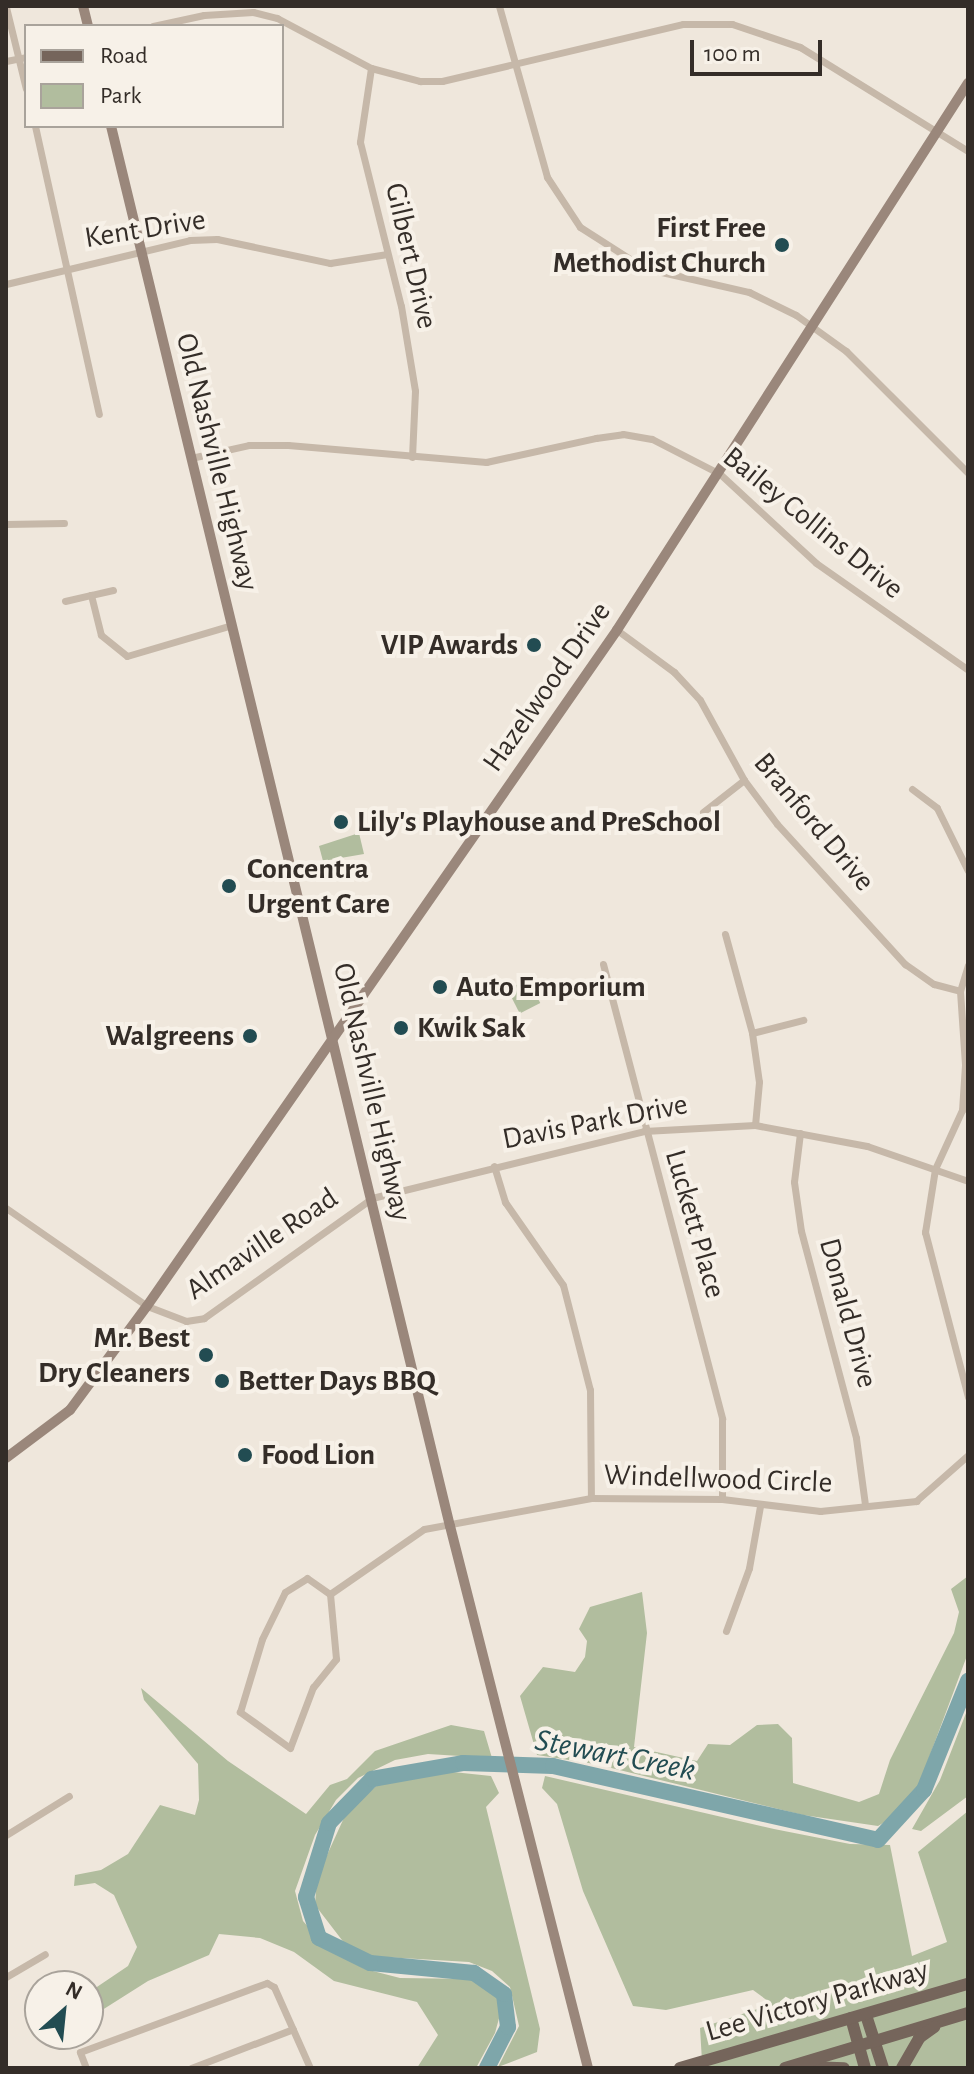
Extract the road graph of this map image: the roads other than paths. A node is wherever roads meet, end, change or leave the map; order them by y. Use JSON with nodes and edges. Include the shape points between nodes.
{"nodes":[{"id":1,"x":499,"y":6,"type":"edge"},
{"id":2,"x":6,"y":7,"type":"edge"},
{"id":3,"x":162,"y":24,"type":"edge"},
{"id":4,"x":22,"y":58,"type":"edge"},
{"id":5,"x":6,"y":61,"type":"edge"},
{"id":6,"x":514,"y":63,"type":"junction"},
{"id":7,"x":371,"y":68,"type":"junction"},
{"id":8,"x":968,"y":83,"type":"edge"},
{"id":9,"x":35,"y":128,"type":"edge"},
{"id":10,"x":111,"y":128,"type":"edge"},
{"id":11,"x":937,"y":132,"type":"junction"},
{"id":12,"x":968,"y":151,"type":"edge"},
{"id":13,"x":141,"y":252,"type":"junction"},
{"id":14,"x":387,"y":254,"type":"junction"},
{"id":15,"x":68,"y":266,"type":"junction"},
{"id":16,"x":6,"y":284,"type":"edge"},
{"id":17,"x":811,"y":325,"type":"junction"},
{"id":18,"x":99,"y":414,"type":"dead end"},
{"id":19,"x":412,"y":457,"type":"junction"},
{"id":20,"x":191,"y":458,"type":"junction"},
{"id":21,"x":968,"y":473,"type":"edge"},
{"id":22,"x":720,"y":474,"type":"junction"},
{"id":23,"x":64,"y":523,"type":"dead end"},
{"id":24,"x":6,"y":524,"type":"edge"},
{"id":25,"x":113,"y":590,"type":"dead end"},
{"id":26,"x":91,"y":595,"type":"junction"},
{"id":27,"x":65,"y":601,"type":"dead end"},
{"id":28,"x":232,"y":625,"type":"junction"},
{"id":29,"x":617,"y":630,"type":"junction"},
{"id":30,"x":968,"y":670,"type":"edge"},
{"id":31,"x":744,"y":780,"type":"junction"},
{"id":32,"x":912,"y":789,"type":"dead end"},
{"id":33,"x":703,"y":812,"type":"dead end"},
{"id":34,"x":968,"y":871,"type":"edge"},
{"id":35,"x":725,"y":934,"type":"dead end"},
{"id":36,"x":603,"y":964,"type":"dead end"},
{"id":37,"x":968,"y":965,"type":"edge"},
{"id":38,"x":960,"y":991,"type":"junction"},
{"id":39,"x":803,"y":1020,"type":"dead end"},
{"id":40,"x":334,"y":1032,"type":"junction"},
{"id":41,"x":752,"y":1033,"type":"junction"},
{"id":42,"x":966,"y":1072,"type":"edge"},
{"id":43,"x":755,"y":1125,"type":"junction"},
{"id":44,"x":644,"y":1131,"type":"junction"},
{"id":45,"x":800,"y":1133,"type":"junction"},
{"id":46,"x":494,"y":1166,"type":"junction"},
{"id":47,"x":935,"y":1169,"type":"junction"},
{"id":48,"x":968,"y":1181,"type":"edge"},
{"id":49,"x":372,"y":1198,"type":"junction"},
{"id":50,"x":6,"y":1208,"type":"edge"},
{"id":51,"x":147,"y":1306,"type":"junction"},
{"id":52,"x":968,"y":1397,"type":"edge"},
{"id":53,"x":968,"y":1455,"type":"edge"},
{"id":54,"x":6,"y":1458,"type":"edge"},
{"id":55,"x":591,"y":1498,"type":"junction"},
{"id":56,"x":722,"y":1499,"type":"junction"},
{"id":57,"x":865,"y":1505,"type":"junction"},
{"id":58,"x":760,"y":1506,"type":"junction"},
{"id":59,"x":450,"y":1526,"type":"junction"},
{"id":60,"x":330,"y":1594,"type":"junction"},
{"id":61,"x":726,"y":1631,"type":"dead end"},
{"id":62,"x":69,"y":1796,"type":"dead end"},
{"id":63,"x":6,"y":1835,"type":"edge"},
{"id":64,"x":45,"y":1954,"type":"dead end"},
{"id":65,"x":6,"y":1977,"type":"edge"},
{"id":66,"x":968,"y":1984,"type":"edge"},
{"id":67,"x":968,"y":2013,"type":"edge"},
{"id":68,"x":866,"y":2015,"type":"junction"},
{"id":69,"x":851,"y":2018,"type":"junction"},
{"id":70,"x":942,"y":2021,"type":"junction"},
{"id":71,"x":293,"y":2029,"type":"junction"},
{"id":72,"x":874,"y":2041,"type":"junction"},
{"id":73,"x":859,"y":2047,"type":"junction"},
{"id":74,"x":86,"y":2068,"type":"edge"},
{"id":75,"x":191,"y":2068,"type":"edge"},
{"id":76,"x":310,"y":2068,"type":"edge"},
{"id":77,"x":588,"y":2068,"type":"edge"},
{"id":78,"x":680,"y":2068,"type":"edge"},
{"id":79,"x":785,"y":2068,"type":"edge"},
{"id":80,"x":806,"y":2068,"type":"edge"},
{"id":81,"x":844,"y":2068,"type":"edge"},
{"id":82,"x":865,"y":2068,"type":"edge"},
{"id":83,"x":883,"y":2068,"type":"edge"},
{"id":84,"x":902,"y":2068,"type":"edge"}],
"edges":[{"from":1,"to":6,"type":"street"},
{"from":2,"to":4,"type":"street"},
{"from":3,"to":7,"type":"street","via":[[253,12],[277,18]]},
{"from":4,"to":5,"type":"street"},
{"from":6,"to":7,"type":"street","via":[[442,81]]},
{"from":6,"to":11,"type":"street","via":[[683,24],[732,24],[800,47]]},
{"from":6,"to":17,"type":"street","via":[[547,177],[580,227],[644,268],[749,292]]},
{"from":7,"to":14,"type":"street","name":"Gilbert Drive","via":[[360,142]]},
{"from":8,"to":11,"type":"main road","name":"Hazelwood Drive"},
{"from":9,"to":15,"type":"street"},
{"from":10,"to":13,"type":"main road","name":"Old Nashville Highway"},
{"from":11,"to":12,"type":"street"},
{"from":11,"to":17,"type":"main road","name":"Hazelwood Drive"},
{"from":13,"to":14,"type":"street","name":"Kent Drive","via":[[217,239],[308,262]]},
{"from":13,"to":15,"type":"street","name":"Kent Drive"},
{"from":13,"to":20,"type":"main road","name":"Old Nashville Highway"},
{"from":14,"to":19,"type":"street","name":"Gilbert Drive","via":[[415,391]]},
{"from":15,"to":16,"type":"street","name":"Kent Drive"},
{"from":15,"to":18,"type":"street"},
{"from":17,"to":21,"type":"street","via":[[846,351]]},
{"from":17,"to":22,"type":"main road","name":"Hazelwood Drive"},
{"from":19,"to":20,"type":"street","name":"Bailey Collins Drive","via":[[249,445]]},
{"from":19,"to":22,"type":"street","name":"Bailey Collins Drive","via":[[462,463],[511,460],[623,434],[652,439]]},
{"from":20,"to":28,"type":"main road","name":"Old Nashville Highway"},
{"from":22,"to":29,"type":"main road","name":"Hazelwood Drive"},
{"from":22,"to":30,"type":"street","name":"Bailey Collins Drive","via":[[816,563]]},
{"from":23,"to":24,"type":"street"},
{"from":25,"to":26,"type":"street"},
{"from":26,"to":27,"type":"street"},
{"from":26,"to":28,"type":"street","via":[[101,635],[127,656]]},
{"from":28,"to":40,"type":"main road","name":"Old Nashville Highway"},
{"from":29,"to":31,"type":"street","name":"Branford Drive","via":[[659,659],[700,700]]},
{"from":29,"to":40,"type":"main road","name":"Hazelwood Drive"},
{"from":31,"to":33,"type":"street"},
{"from":31,"to":38,"type":"street","name":"Branford Drive","via":[[777,824],[905,964],[934,984]]},
{"from":32,"to":34,"type":"street","via":[[937,808]]},
{"from":35,"to":41,"type":"street"},
{"from":36,"to":44,"type":"street","name":"Luckett Place"},
{"from":37,"to":38,"type":"street"},
{"from":38,"to":42,"type":"street"},
{"from":39,"to":41,"type":"street"},
{"from":40,"to":49,"type":"main road","name":"Old Nashville Highway"},
{"from":40,"to":51,"type":"main road","name":"Hazelwood Drive"},
{"from":41,"to":43,"type":"street","via":[[759,1082]]},
{"from":42,"to":47,"type":"street","via":[[962,1110]]},
{"from":43,"to":44,"type":"street","name":"Davis Park Drive"},
{"from":43,"to":45,"type":"street","name":"Davis Park Drive"},
{"from":44,"to":46,"type":"street","name":"Davis Park Drive"},
{"from":44,"to":56,"type":"street","name":"Luckett Place","via":[[722,1419]]},
{"from":45,"to":47,"type":"street","name":"Davis Park Drive","via":[[867,1146]]},
{"from":45,"to":57,"type":"street","name":"Donald Drive","via":[[794,1182],[801,1231],[856,1438]]},
{"from":46,"to":49,"type":"street","name":"Davis Park Drive"},
{"from":46,"to":55,"type":"street","via":[[505,1202],[563,1285],[590,1390]]},
{"from":47,"to":48,"type":"street","name":"Davis Park Drive"},
{"from":47,"to":52,"type":"street","via":[[925,1232]]},
{"from":49,"to":51,"type":"street","name":"Almaville Road","via":[[204,1318],[186,1321]]},
{"from":49,"to":59,"type":"main road","name":"Old Nashville Highway"},
{"from":50,"to":51,"type":"street"},
{"from":51,"to":54,"type":"main road","name":"Almaville Road","via":[[70,1410]]},
{"from":53,"to":57,"type":"street","name":"Windellwood Circle","via":[[916,1501]]},
{"from":55,"to":56,"type":"street","name":"Windellwood Circle"},
{"from":55,"to":59,"type":"street","name":"Windellwood Circle"},
{"from":56,"to":58,"type":"street","name":"Windellwood Circle"},
{"from":57,"to":58,"type":"street","name":"Windellwood Circle","via":[[820,1511]]},
{"from":58,"to":61,"type":"street","via":[[749,1568]]},
{"from":59,"to":60,"type":"street","name":"Windellwood Circle","via":[[424,1529],[403,1540]]},
{"from":59,"to":77,"type":"main road","name":"Old Nashville Highway"},
{"from":60,"to":60,"type":"street","via":[[307,1578],[285,1592],[262,1639],[240,1712],[290,1748],[313,1687],[336,1659]]},
{"from":62,"to":63,"type":"street"},
{"from":64,"to":65,"type":"street"},
{"from":66,"to":68,"type":"main road","name":"Lee Victory Parkway"},
{"from":67,"to":70,"type":"main road","name":"Lee Victory Parkway"},
{"from":68,"to":69,"type":"main road","name":"Lee Victory Parkway"},
{"from":68,"to":72,"type":"main road"},
{"from":69,"to":73,"type":"main road"},
{"from":69,"to":78,"type":"main road","name":"Lee Victory Parkway"},
{"from":70,"to":72,"type":"main road","name":"Lee Victory Parkway"},
{"from":70,"to":84,"type":"main road","via":[[919,2038]]},
{"from":71,"to":74,"type":"street","via":[[274,1987],[258,1984],[80,2052]]},
{"from":71,"to":75,"type":"street"},
{"from":71,"to":76,"type":"street"},
{"from":72,"to":73,"type":"main road","name":"Lee Victory Parkway"},
{"from":72,"to":83,"type":"main road"},
{"from":73,"to":79,"type":"main road","name":"Lee Victory Parkway"},
{"from":73,"to":82,"type":"main road"},
{"from":80,"to":81,"type":"main road"}]}
